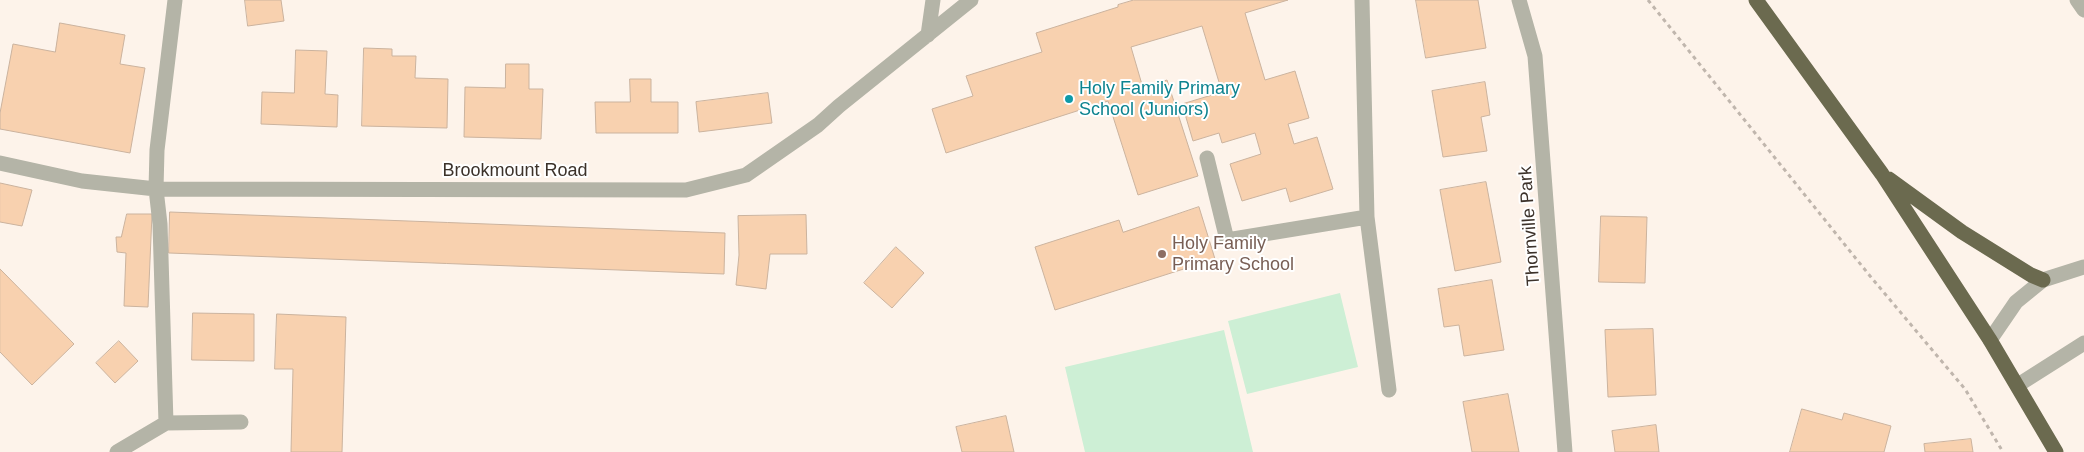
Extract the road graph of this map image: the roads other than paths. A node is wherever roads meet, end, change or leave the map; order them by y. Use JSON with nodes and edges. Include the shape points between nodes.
{"nodes":[{"id":1,"x":175,"y":0,"type":"edge"},
{"id":2,"x":933,"y":0,"type":"edge"},
{"id":3,"x":971,"y":0,"type":"edge"},
{"id":4,"x":1362,"y":0,"type":"edge"},
{"id":5,"x":1519,"y":0,"type":"edge"},
{"id":6,"x":1756,"y":0,"type":"edge"},
{"id":7,"x":2077,"y":0,"type":"edge"},
{"id":8,"x":2084,"y":10,"type":"edge"},
{"id":9,"x":928,"y":35,"type":"junction"},
{"id":10,"x":1208,"y":158,"type":"dead end"},
{"id":11,"x":0,"y":163,"type":"edge"},
{"id":12,"x":1882,"y":174,"type":"junction"},
{"id":13,"x":156,"y":189,"type":"junction"},
{"id":14,"x":1367,"y":217,"type":"junction"},
{"id":15,"x":2084,"y":267,"type":"edge"},
{"id":16,"x":2043,"y":280,"type":"junction"},
{"id":17,"x":1990,"y":340,"type":"junction"},
{"id":18,"x":2084,"y":343,"type":"edge"},
{"id":19,"x":2018,"y":385,"type":"junction"},
{"id":20,"x":1389,"y":390,"type":"dead end"},
{"id":21,"x":241,"y":422,"type":"dead end"},
{"id":22,"x":166,"y":423,"type":"junction"},
{"id":23,"x":117,"y":452,"type":"edge"},
{"id":24,"x":1565,"y":452,"type":"edge"},
{"id":25,"x":2056,"y":452,"type":"edge"}],
"edges":[{"from":1,"to":13,"type":"street","via":[[157,150]]},
{"from":2,"to":9,"type":"street"},
{"from":3,"to":9,"type":"street","name":"Brookmount Road"},
{"from":4,"to":14,"type":"street"},
{"from":5,"to":24,"type":"street","name":"Thornville Park","via":[[1535,56]]},
{"from":6,"to":12,"type":"highway"},
{"from":7,"to":8,"type":"street"},
{"from":9,"to":13,"type":"street","name":"Brookmount Road","via":[[818,125],[746,175],[686,190]]},
{"from":10,"to":14,"type":"street","via":[[1227,240]]},
{"from":11,"to":13,"type":"street","name":"Brookmount Road","via":[[82,181]]},
{"from":12,"to":16,"type":"highway","via":[[1962,232]]},
{"from":12,"to":17,"type":"highway"},
{"from":13,"to":22,"type":"street","via":[[160,224]]},
{"from":14,"to":20,"type":"street"},
{"from":15,"to":16,"type":"street"},
{"from":16,"to":17,"type":"street","via":[[2016,302]]},
{"from":17,"to":19,"type":"highway"},
{"from":18,"to":19,"type":"street"},
{"from":19,"to":25,"type":"highway"},
{"from":21,"to":22,"type":"street"},
{"from":22,"to":23,"type":"street"}]}
